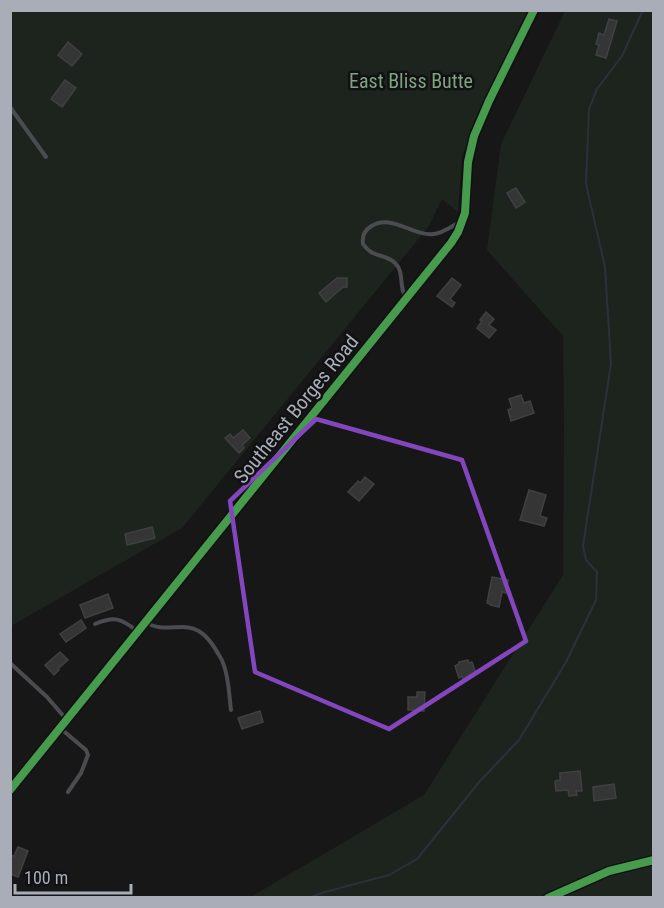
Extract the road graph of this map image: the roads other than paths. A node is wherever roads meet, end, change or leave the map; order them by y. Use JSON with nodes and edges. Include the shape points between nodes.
{"nodes":[{"id":1,"x":534,"y":10,"type":"edge"},
{"id":2,"x":10,"y":107,"type":"edge"},
{"id":3,"x":46,"y":156,"type":"dead end"},
{"id":4,"x":463,"y":220,"type":"junction"},
{"id":5,"x":407,"y":299,"type":"junction"},
{"id":6,"x":146,"y":621,"type":"junction"},
{"id":7,"x":95,"y":624,"type":"dead end"},
{"id":8,"x":137,"y":631,"type":"junction"},
{"id":9,"x":10,"y":663,"type":"edge"},
{"id":10,"x":231,"y":710,"type":"dead end"},
{"id":11,"x":67,"y":719,"type":"junction"},
{"id":12,"x":60,"y":728,"type":"junction"},
{"id":13,"x":10,"y":790,"type":"edge"},
{"id":14,"x":68,"y":792,"type":"dead end"},
{"id":15,"x":654,"y":860,"type":"edge"},
{"id":16,"x":548,"y":897,"type":"edge"}],
"edges":[{"from":1,"to":4,"type":"street","name":"Southeast Borges Road","via":[[474,136]]},
{"from":2,"to":3,"type":"lane"},
{"from":4,"to":5,"type":"street","name":"Southeast Borges Road","via":[[451,243]]},
{"from":4,"to":5,"type":"lane","via":[[435,234],[386,223],[366,231],[363,243],[371,253],[397,264]]},
{"from":5,"to":6,"type":"street","name":"Southeast Borges Road"},
{"from":6,"to":8,"type":"street","name":"Southeast Borges Road"},
{"from":6,"to":10,"type":"lane","via":[[158,627],[189,627],[210,641],[223,662]]},
{"from":7,"to":8,"type":"lane","via":[[114,618]]},
{"from":8,"to":11,"type":"street","name":"Southeast Borges Road"},
{"from":9,"to":11,"type":"lane"},
{"from":11,"to":12,"type":"street","name":"Southeast Borges Road"},
{"from":12,"to":13,"type":"street","name":"Southeast Borges Road"},
{"from":12,"to":14,"type":"lane","via":[[88,755]]},
{"from":15,"to":16,"type":"main road","via":[[609,871]]}]}
